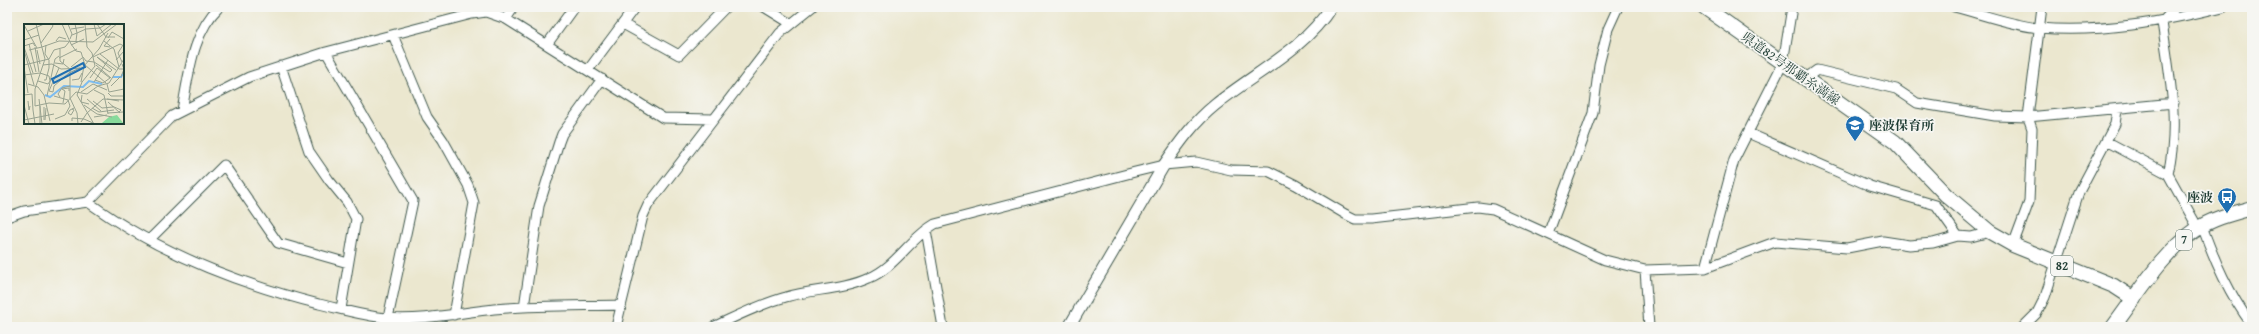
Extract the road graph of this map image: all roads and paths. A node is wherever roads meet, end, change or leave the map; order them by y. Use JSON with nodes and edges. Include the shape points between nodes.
{"nodes":[{"id":1,"x":219,"y":7,"type":"edge"},
{"id":2,"x":514,"y":7,"type":"edge"},
{"id":3,"x":574,"y":7,"type":"edge"},
{"id":4,"x":635,"y":7,"type":"edge"},
{"id":5,"x":726,"y":7,"type":"edge"},
{"id":6,"x":764,"y":7,"type":"edge"},
{"id":7,"x":812,"y":7,"type":"edge"},
{"id":8,"x":1331,"y":7,"type":"edge"},
{"id":9,"x":1618,"y":7,"type":"edge"},
{"id":10,"x":1704,"y":7,"type":"edge"},
{"id":11,"x":1792,"y":7,"type":"edge"},
{"id":12,"x":1954,"y":7,"type":"edge"},
{"id":13,"x":2042,"y":7,"type":"edge"},
{"id":14,"x":2176,"y":7,"type":"edge"},
{"id":15,"x":2223,"y":7,"type":"edge"},
{"id":16,"x":506,"y":18,"type":"junction"},
{"id":17,"x":2162,"y":22,"type":"junction"},
{"id":18,"x":790,"y":23,"type":"junction"},
{"id":19,"x":622,"y":24,"type":"junction"},
{"id":20,"x":2039,"y":28,"type":"junction"},
{"id":21,"x":394,"y":35,"type":"junction"},
{"id":22,"x":548,"y":43,"type":"junction"},
{"id":23,"x":326,"y":52,"type":"junction"},
{"id":24,"x":1783,"y":63,"type":"junction"},
{"id":25,"x":281,"y":66,"type":"junction"},
{"id":26,"x":588,"y":70,"type":"junction"},
{"id":27,"x":1806,"y":78,"type":"junction"},
{"id":28,"x":602,"y":79,"type":"junction"},
{"id":29,"x":2174,"y":103,"type":"junction"},
{"id":30,"x":182,"y":110,"type":"junction"},
{"id":31,"x":2117,"y":110,"type":"junction"},
{"id":32,"x":2028,"y":117,"type":"junction"},
{"id":33,"x":713,"y":119,"type":"junction"},
{"id":34,"x":1748,"y":133,"type":"junction"},
{"id":35,"x":2106,"y":140,"type":"junction"},
{"id":36,"x":1164,"y":165,"type":"junction"},
{"id":37,"x":2168,"y":174,"type":"junction"},
{"id":38,"x":1946,"y":195,"type":"junction"},
{"id":39,"x":88,"y":202,"type":"junction"},
{"id":40,"x":1936,"y":205,"type":"junction"},
{"id":41,"x":2252,"y":208,"type":"edge"},
{"id":42,"x":7,"y":217,"type":"edge"},
{"id":43,"x":2200,"y":227,"type":"junction"},
{"id":44,"x":926,"y":230,"type":"junction"},
{"id":45,"x":1990,"y":232,"type":"junction"},
{"id":46,"x":1548,"y":234,"type":"junction"},
{"id":47,"x":1958,"y":236,"type":"junction"},
{"id":48,"x":149,"y":240,"type":"junction"},
{"id":49,"x":2012,"y":245,"type":"junction"},
{"id":50,"x":348,"y":263,"type":"junction"},
{"id":51,"x":2056,"y":263,"type":"junction"},
{"id":52,"x":1705,"y":268,"type":"junction"},
{"id":53,"x":1645,"y":270,"type":"junction"},
{"id":54,"x":2134,"y":299,"type":"junction"},
{"id":55,"x":621,"y":305,"type":"junction"},
{"id":56,"x":524,"y":307,"type":"junction"},
{"id":57,"x":341,"y":309,"type":"junction"},
{"id":58,"x":454,"y":315,"type":"junction"},
{"id":59,"x":388,"y":318,"type":"junction"},
{"id":60,"x":2252,"y":325,"type":"edge"},
{"id":61,"x":616,"y":327,"type":"edge"},
{"id":62,"x":712,"y":327,"type":"edge"},
{"id":63,"x":943,"y":327,"type":"edge"},
{"id":64,"x":1069,"y":327,"type":"edge"},
{"id":65,"x":1649,"y":327,"type":"edge"},
{"id":66,"x":2023,"y":327,"type":"edge"},
{"id":67,"x":2113,"y":327,"type":"edge"}],
"edges":[{"from":1,"to":30,"type":"street","via":[[211,14],[194,48]]},
{"from":2,"to":16,"type":"street"},
{"from":3,"to":22,"type":"street"},
{"from":4,"to":19,"type":"street"},
{"from":5,"to":19,"type":"street","via":[[679,55]]},
{"from":6,"to":18,"type":"street"},
{"from":7,"to":18,"type":"street"},
{"from":8,"to":36,"type":"street","via":[[1316,28],[1301,42],[1214,105],[1194,124]]},
{"from":9,"to":46,"type":"street","via":[[1608,29],[1599,65],[1593,112]]},
{"from":10,"to":24,"type":"main road","name":"県道82号那覇糸満線","number":"82"},
{"from":11,"to":24,"type":"street"},
{"from":12,"to":20,"type":"street"},
{"from":13,"to":20,"type":"street"},
{"from":14,"to":17,"type":"street"},
{"from":15,"to":17,"type":"street"},
{"from":16,"to":21,"type":"street","via":[[486,12],[472,14]]},
{"from":16,"to":22,"type":"street"},
{"from":17,"to":20,"type":"street","via":[[2109,29]]},
{"from":17,"to":29,"type":"street"},
{"from":18,"to":33,"type":"street"},
{"from":19,"to":26,"type":"street"},
{"from":20,"to":32,"type":"street"},
{"from":21,"to":23,"type":"street"},
{"from":21,"to":58,"type":"street","via":[[427,117],[468,185],[474,203]]},
{"from":22,"to":26,"type":"street"},
{"from":23,"to":25,"type":"street"},
{"from":23,"to":59,"type":"street","via":[[414,201]]},
{"from":24,"to":27,"type":"main road","name":"県道82号那覇糸満線","number":"82"},
{"from":24,"to":34,"type":"street"},
{"from":25,"to":30,"type":"street","via":[[249,77]]},
{"from":25,"to":50,"type":"street","via":[[309,151],[328,180],[347,202],[356,219]]},
{"from":26,"to":28,"type":"street"},
{"from":27,"to":32,"type":"street","via":[[1816,70],[1896,89],[1917,103],[1995,116]]},
{"from":27,"to":38,"type":"main road","name":"県道82号那覇糸満線","number":"82","via":[[1895,142]]},
{"from":28,"to":33,"type":"street","via":[[663,118]]},
{"from":28,"to":56,"type":"street","via":[[562,134],[559,142],[539,206]]},
{"from":29,"to":31,"type":"street"},
{"from":29,"to":37,"type":"street"},
{"from":30,"to":39,"type":"street","via":[[161,126]]},
{"from":31,"to":32,"type":"street"},
{"from":31,"to":35,"type":"street","via":[[2115,124]]},
{"from":32,"to":49,"type":"street","via":[[2032,129],[2029,202]]},
{"from":33,"to":55,"type":"street","via":[[648,205]]},
{"from":34,"to":40,"type":"street","via":[[1870,186]]},
{"from":34,"to":52,"type":"street","via":[[1734,160]]},
{"from":35,"to":37,"type":"street"},
{"from":35,"to":51,"type":"street","via":[[2078,192]]},
{"from":36,"to":44,"type":"street","via":[[953,219]]},
{"from":36,"to":46,"type":"street","via":[[1196,162],[1231,170],[1268,171],[1355,219],[1478,207],[1493,209]]},
{"from":36,"to":64,"type":"street"},
{"from":37,"to":43,"type":"street"},
{"from":38,"to":40,"type":"street"},
{"from":38,"to":45,"type":"main road","name":"県道82号那覇糸満線","number":"82"},
{"from":39,"to":42,"type":"street"},
{"from":39,"to":48,"type":"street","via":[[120,225]]},
{"from":40,"to":47,"type":"street"},
{"from":41,"to":43,"type":"main road","number":"7"},
{"from":43,"to":54,"type":"main road","number":"7","via":[[2168,257]]},
{"from":43,"to":60,"type":"street","via":[[2220,274],[2237,305]]},
{"from":44,"to":62,"type":"street","via":[[871,278],[832,289],[787,297]]},
{"from":44,"to":63,"type":"street"},
{"from":45,"to":47,"type":"street","via":[[1971,237]]},
{"from":45,"to":49,"type":"main road","name":"県道82号那覇糸満線","number":"82"},
{"from":46,"to":53,"type":"street","via":[[1605,260]]},
{"from":47,"to":52,"type":"street","via":[[1933,243],[1909,245],[1883,241],[1847,248],[1775,242]]},
{"from":48,"to":50,"type":"street","via":[[224,165],[278,243]]},
{"from":48,"to":57,"type":"street","via":[[196,264],[231,278]]},
{"from":49,"to":51,"type":"main road","name":"県道82号那覇糸満線","number":"82"},
{"from":50,"to":57,"type":"street"},
{"from":51,"to":54,"type":"main road","name":"県道82号那覇糸満線","number":"82","via":[[2114,286]]},
{"from":51,"to":66,"type":"street","via":[[2037,313]]},
{"from":52,"to":53,"type":"street"},
{"from":53,"to":65,"type":"street"},
{"from":54,"to":67,"type":"main road","number":"7"},
{"from":55,"to":56,"type":"street"},
{"from":55,"to":61,"type":"street"},
{"from":56,"to":58,"type":"street"},
{"from":57,"to":59,"type":"street"},
{"from":58,"to":59,"type":"street"}]}
